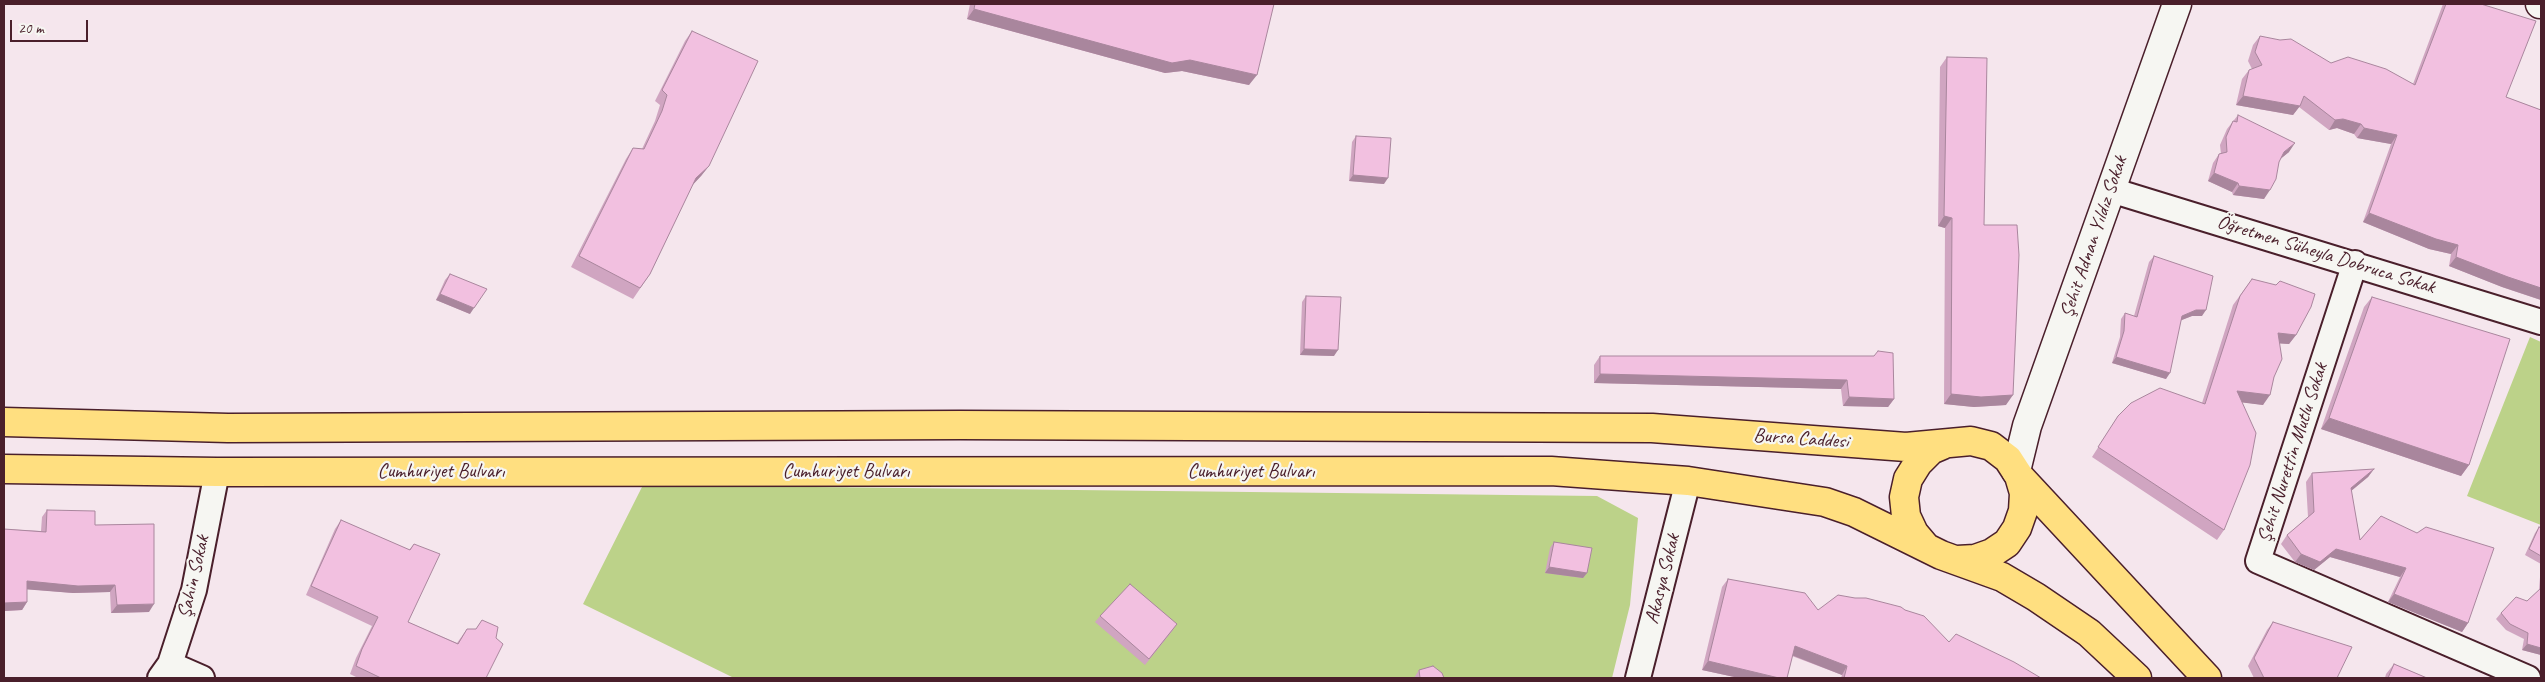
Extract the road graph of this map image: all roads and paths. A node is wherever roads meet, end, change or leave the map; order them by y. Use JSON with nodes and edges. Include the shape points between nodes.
{"nodes":[{"id":1,"x":2177,"y":4,"type":"edge"},
{"id":2,"x":2111,"y":190,"type":"junction"},
{"id":3,"x":2355,"y":264,"type":"junction"},
{"id":4,"x":2541,"y":322,"type":"edge"},
{"id":5,"x":4,"y":422,"type":"edge"},
{"id":6,"x":1950,"y":442,"type":"junction"},
{"id":7,"x":4,"y":469,"type":"edge"},
{"id":8,"x":216,"y":472,"type":"junction"},
{"id":9,"x":2017,"y":474,"type":"junction"},
{"id":10,"x":1688,"y":481,"type":"junction"},
{"id":11,"x":1925,"y":546,"type":"junction"},
{"id":12,"x":1957,"y":560,"type":"junction"},
{"id":13,"x":165,"y":671,"type":"edge"},
{"id":14,"x":202,"y":678,"type":"edge"},
{"id":15,"x":1638,"y":678,"type":"edge"},
{"id":16,"x":2137,"y":678,"type":"edge"},
{"id":17,"x":2207,"y":678,"type":"edge"},
{"id":18,"x":2528,"y":678,"type":"edge"}],
"edges":[{"from":1,"to":2,"type":"street","name":"Şehit Adnan Yıldız Sokak"},
{"from":2,"to":3,"type":"street","name":"Öğretmen Süheyla Dobruca Sokak"},
{"from":2,"to":9,"type":"street","name":"Şehit Adnan Yıldız Sokak","via":[[2027,426]]},
{"from":3,"to":4,"type":"street","name":"Öğretmen Süheyla Dobruca Sokak"},
{"from":3,"to":18,"type":"street","name":"Şehit Nurettin Mutlu Sokak","via":[[2258,561]]},
{"from":5,"to":6,"type":"main road","name":"Bursa Caddesi","via":[[228,428],[1652,428],[1906,447]]},
{"from":6,"to":9,"type":"main road","name":"Bursa Caddesi","via":[[1971,441],[1991,446],[2008,459]]},
{"from":6,"to":11,"type":"main road","name":"Bursa Caddesi","via":[[1931,450],[1908,479],[1904,497],[1906,516]]},
{"from":7,"to":8,"type":"main road","name":"Cumhuriyet Bulvarı"},
{"from":8,"to":10,"type":"main road","name":"Cumhuriyet Bulvarı","via":[[1551,471]]},
{"from":8,"to":13,"type":"street","name":"Şahin Sokak","via":[[194,590]]},
{"from":9,"to":12,"type":"main road","name":"Bursa Caddesi","via":[[2024,493],[2023,511],[2007,543],[1975,559]]},
{"from":9,"to":17,"type":"main road","name":"Bursa Caddesi"},
{"from":10,"to":11,"type":"main road","name":"Bursa Caddesi","via":[[1825,502],[1854,512]]},
{"from":10,"to":15,"type":"street","name":"Akasya Sokak"},
{"from":11,"to":12,"type":"main road","name":"Bursa Caddesi"},
{"from":12,"to":16,"type":"main road","name":"Bursa Caddesi","via":[[2002,577],[2036,597],[2089,633]]},
{"from":13,"to":14,"type":"street"}]}
